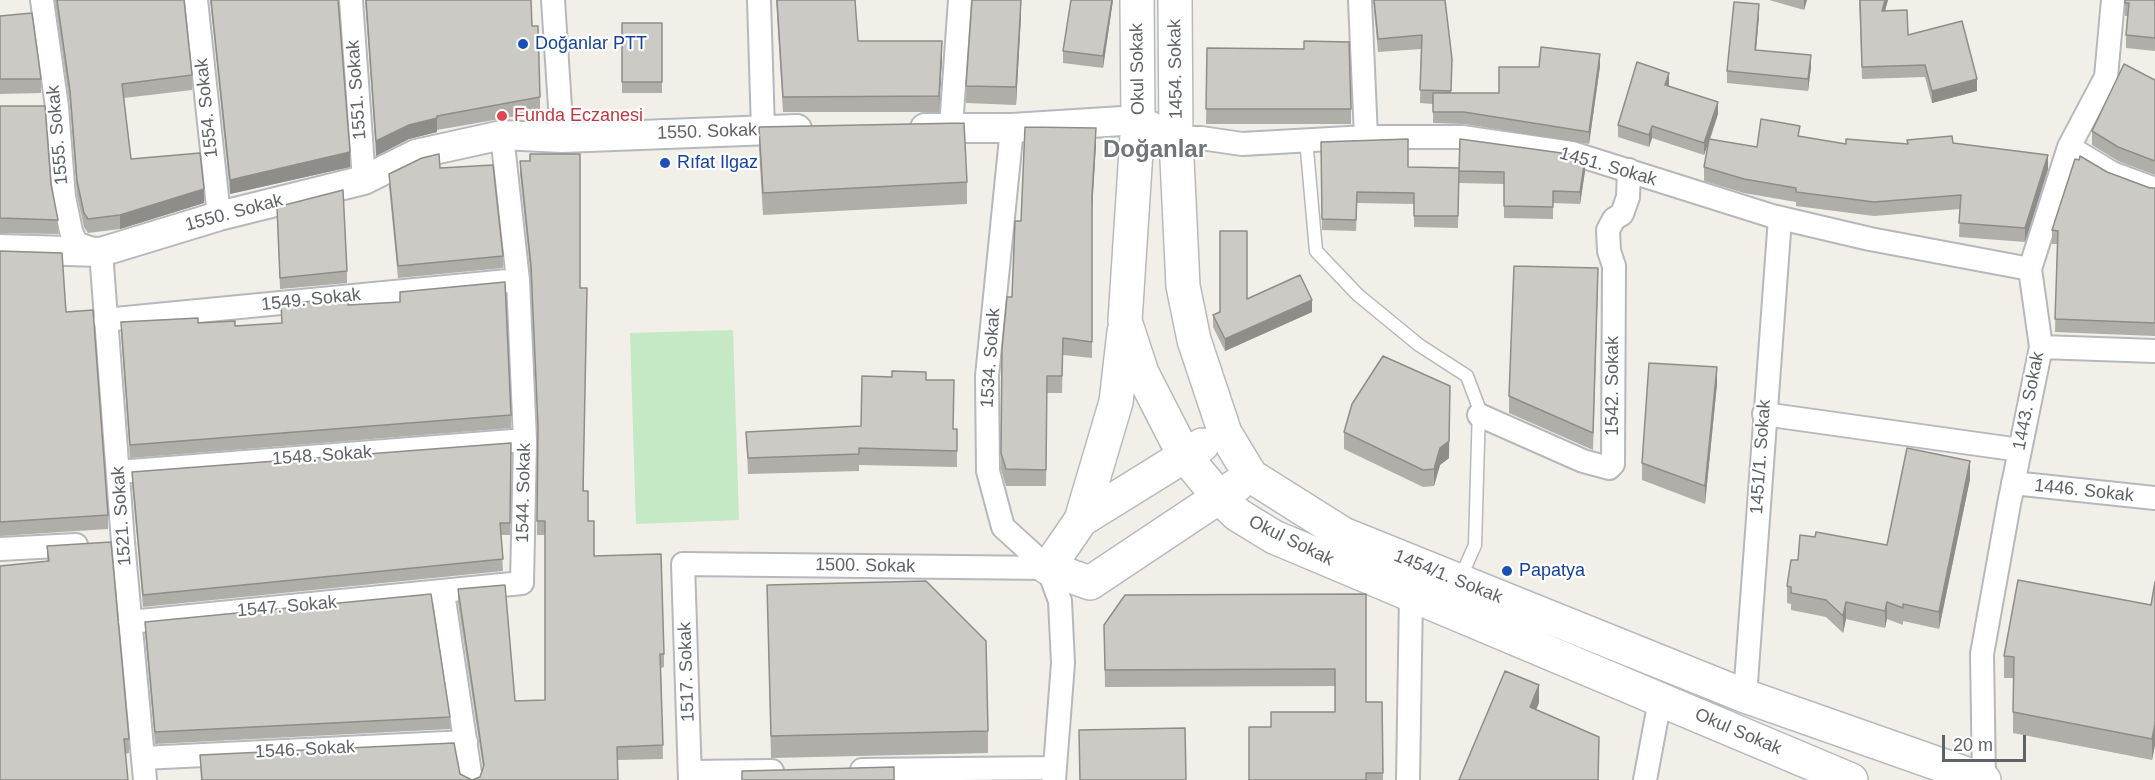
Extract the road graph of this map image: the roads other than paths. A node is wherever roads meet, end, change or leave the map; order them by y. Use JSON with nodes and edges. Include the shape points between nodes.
{"nodes":[{"id":1,"x":42,"y":0,"type":"edge"},
{"id":2,"x":196,"y":0,"type":"edge"},
{"id":3,"x":351,"y":0,"type":"edge"},
{"id":4,"x":553,"y":0,"type":"edge"},
{"id":5,"x":759,"y":0,"type":"edge"},
{"id":6,"x":960,"y":0,"type":"edge"},
{"id":7,"x":1137,"y":0,"type":"edge"},
{"id":8,"x":1175,"y":0,"type":"edge"},
{"id":9,"x":1360,"y":0,"type":"edge"},
{"id":10,"x":2113,"y":0,"type":"edge"},
{"id":11,"x":34,"y":107,"type":"edge"},
{"id":12,"x":57,"y":107,"type":"junction"},
{"id":13,"x":1138,"y":120,"type":"junction"},
{"id":14,"x":951,"y":127,"type":"junction"},
{"id":15,"x":904,"y":128,"type":"edge"},
{"id":16,"x":1012,"y":128,"type":"junction"},
{"id":17,"x":822,"y":129,"type":"edge"},
{"id":18,"x":763,"y":130,"type":"junction"},
{"id":19,"x":502,"y":135,"type":"junction"},
{"id":20,"x":1366,"y":137,"type":"junction"},
{"id":21,"x":562,"y":138,"type":"junction"},
{"id":22,"x":1176,"y":138,"type":"junction"},
{"id":23,"x":1306,"y":139,"type":"junction"},
{"id":24,"x":2069,"y":147,"type":"junction"},
{"id":25,"x":1629,"y":171,"type":"junction"},
{"id":26,"x":364,"y":180,"type":"junction"},
{"id":27,"x":2155,"y":189,"type":"edge"},
{"id":28,"x":219,"y":216,"type":"junction"},
{"id":29,"x":1780,"y":218,"type":"junction"},
{"id":30,"x":0,"y":249,"type":"edge"},
{"id":31,"x":101,"y":252,"type":"junction"},
{"id":32,"x":2030,"y":269,"type":"junction"},
{"id":33,"x":518,"y":280,"type":"junction"},
{"id":34,"x":105,"y":320,"type":"junction"},
{"id":35,"x":1125,"y":321,"type":"junction"},
{"id":36,"x":2041,"y":347,"type":"junction"},
{"id":37,"x":2155,"y":351,"type":"edge"},
{"id":38,"x":1479,"y":414,"type":"junction"},
{"id":39,"x":1764,"y":414,"type":"junction"},
{"id":40,"x":1225,"y":433,"type":"junction"},
{"id":41,"x":525,"y":441,"type":"junction"},
{"id":42,"x":2020,"y":450,"type":"junction"},
{"id":43,"x":1184,"y":455,"type":"junction"},
{"id":44,"x":118,"y":472,"type":"junction"},
{"id":45,"x":1251,"y":476,"type":"junction"},
{"id":46,"x":2013,"y":483,"type":"junction"},
{"id":47,"x":1219,"y":497,"type":"junction"},
{"id":48,"x":2155,"y":498,"type":"edge"},
{"id":49,"x":1081,"y":520,"type":"junction"},
{"id":50,"x":123,"y":542,"type":"junction"},
{"id":51,"x":0,"y":549,"type":"edge"},
{"id":52,"x":683,"y":564,"type":"joint"},
{"id":53,"x":1048,"y":568,"type":"junction"},
{"id":54,"x":1459,"y":581,"type":"junction"},
{"id":55,"x":443,"y":593,"type":"junction"},
{"id":56,"x":1411,"y":595,"type":"junction"},
{"id":57,"x":130,"y":622,"type":"junction"},
{"id":58,"x":1745,"y":696,"type":"junction"},
{"id":59,"x":1660,"y":700,"type":"junction"},
{"id":60,"x":466,"y":742,"type":"junction"},
{"id":61,"x":144,"y":769,"type":"edge"},
{"id":62,"x":843,"y":770,"type":"edge"},
{"id":63,"x":796,"y":771,"type":"edge"},
{"id":64,"x":1055,"y":774,"type":"edge"},
{"id":65,"x":690,"y":776,"type":"edge"},
{"id":66,"x":471,"y":780,"type":"edge"},
{"id":67,"x":1408,"y":780,"type":"edge"},
{"id":68,"x":1645,"y":780,"type":"edge"},
{"id":69,"x":1851,"y":780,"type":"edge"},
{"id":70,"x":1984,"y":780,"type":"edge"}],
"edges":[{"from":1,"to":12,"type":"street","name":"1555. Sokak"},
{"from":2,"to":28,"type":"street","name":"1554. Sokak"},
{"from":3,"to":26,"type":"street","name":"1551. Sokak"},
{"from":4,"to":21,"type":"street"},
{"from":5,"to":18,"type":"street"},
{"from":6,"to":14,"type":"street"},
{"from":7,"to":13,"type":"main road","name":"Okul Sokak"},
{"from":8,"to":22,"type":"main road","name":"1454. Sokak"},
{"from":9,"to":20,"type":"street"},
{"from":10,"to":24,"type":"street","name":"1443. Sokak","via":[[2106,77]]},
{"from":11,"to":12,"type":"street"},
{"from":12,"to":31,"type":"street","name":"1555. Sokak","via":[[64,197],[71,231],[76,243]]},
{"from":13,"to":16,"type":"street"},
{"from":13,"to":22,"type":"street"},
{"from":13,"to":35,"type":"main road","name":"Okul Sokak"},
{"from":14,"to":15,"type":"street"},
{"from":14,"to":16,"type":"street"},
{"from":16,"to":53,"type":"street","name":"1534. Sokak","via":[[987,376],[988,471],[1003,527]]},
{"from":17,"to":18,"type":"street","name":"1550. Sokak"},
{"from":18,"to":21,"type":"street","name":"1550. Sokak"},
{"from":19,"to":21,"type":"street","name":"1550. Sokak"},
{"from":19,"to":26,"type":"street","name":"1550. Sokak","via":[[416,154]]},
{"from":19,"to":33,"type":"street","name":"1544. Sokak"},
{"from":20,"to":23,"type":"street","name":"1451. Sokak"},
{"from":20,"to":25,"type":"street","name":"1451. Sokak","via":[[1462,137],[1572,153]]},
{"from":22,"to":23,"type":"street","name":"1451. Sokak","via":[[1242,144]]},
{"from":22,"to":40,"type":"main road","name":"1454/1. Sokak","via":[[1183,286],[1194,340]]},
{"from":23,"to":38,"type":"lane","via":[[1316,251],[1366,302],[1419,345],[1467,376]]},
{"from":24,"to":27,"type":"street","via":[[2112,173]]},
{"from":24,"to":32,"type":"street","name":"1443. Sokak"},
{"from":25,"to":29,"type":"street","name":"1451. Sokak"},
{"from":25,"to":38,"type":"street","name":"1542. Sokak","via":[[1628,197],[1622,214],[1608,230],[1614,266],[1612,464],[1609,468],[1583,461]]},
{"from":26,"to":28,"type":"street","name":"1550. Sokak"},
{"from":28,"to":31,"type":"street","name":"1550. Sokak"},
{"from":29,"to":32,"type":"street","name":"1451. Sokak"},
{"from":29,"to":39,"type":"street","name":"1451/1. Sokak"},
{"from":30,"to":31,"type":"street","name":"1550. Sokak"},
{"from":31,"to":34,"type":"street","name":"1521. Sokak"},
{"from":32,"to":36,"type":"street","name":"1443. Sokak"},
{"from":33,"to":34,"type":"street","name":"1549. Sokak"},
{"from":33,"to":41,"type":"street","name":"1544. Sokak"},
{"from":34,"to":44,"type":"street","name":"1521. Sokak"},
{"from":35,"to":43,"type":"main road","name":"Okul Sokak","via":[[1142,373]]},
{"from":35,"to":49,"type":"main road","via":[[1116,402]]},
{"from":36,"to":37,"type":"street"},
{"from":36,"to":42,"type":"street","name":"1443. Sokak"},
{"from":38,"to":54,"type":"lane","via":[[1475,545]]},
{"from":39,"to":42,"type":"street"},
{"from":39,"to":58,"type":"street","name":"1451/1. Sokak"},
{"from":40,"to":43,"type":"main road"},
{"from":40,"to":45,"type":"main road","name":"1454/1. Sokak"},
{"from":41,"to":44,"type":"street","name":"1548. Sokak"},
{"from":41,"to":55,"type":"street","name":"1544. Sokak","via":[[522,583]]},
{"from":42,"to":46,"type":"street","name":"1443. Sokak"},
{"from":43,"to":47,"type":"main road","name":"Okul Sokak"},
{"from":43,"to":49,"type":"main road"},
{"from":44,"to":50,"type":"street","name":"1521. Sokak"},
{"from":45,"to":47,"type":"main road"},
{"from":45,"to":54,"type":"main road","name":"1454/1. Sokak","via":[[1343,534]]},
{"from":46,"to":48,"type":"street","name":"1446. Sokak"},
{"from":46,"to":70,"type":"street","name":"1443. Sokak","via":[[1983,654]]},
{"from":47,"to":53,"type":"main road","via":[[1090,583]]},
{"from":47,"to":56,"type":"main road","name":"Okul Sokak","via":[[1238,515],[1274,537]]},
{"from":49,"to":53,"type":"main road"},
{"from":50,"to":51,"type":"street"},
{"from":50,"to":57,"type":"street","name":"1521. Sokak"},
{"from":52,"to":53,"type":"street","name":"1500. Sokak"},
{"from":52,"to":65,"type":"street","name":"1517. Sokak"},
{"from":53,"to":64,"type":"street","via":[[1060,601],[1063,663]]},
{"from":54,"to":58,"type":"main road","name":"1454/1. Sokak"},
{"from":55,"to":57,"type":"street","name":"1547. Sokak"},
{"from":55,"to":60,"type":"street"},
{"from":56,"to":59,"type":"main road","name":"Okul Sokak"},
{"from":56,"to":67,"type":"street"},
{"from":57,"to":61,"type":"street","name":"1521. Sokak"},
{"from":58,"to":70,"type":"main road","name":"1454/1. Sokak"},
{"from":59,"to":68,"type":"street"},
{"from":59,"to":69,"type":"main road","name":"Okul Sokak"},
{"from":60,"to":61,"type":"street","name":"1546. Sokak"},
{"from":60,"to":66,"type":"street"},
{"from":62,"to":64,"type":"street"},
{"from":63,"to":65,"type":"street"}]}
